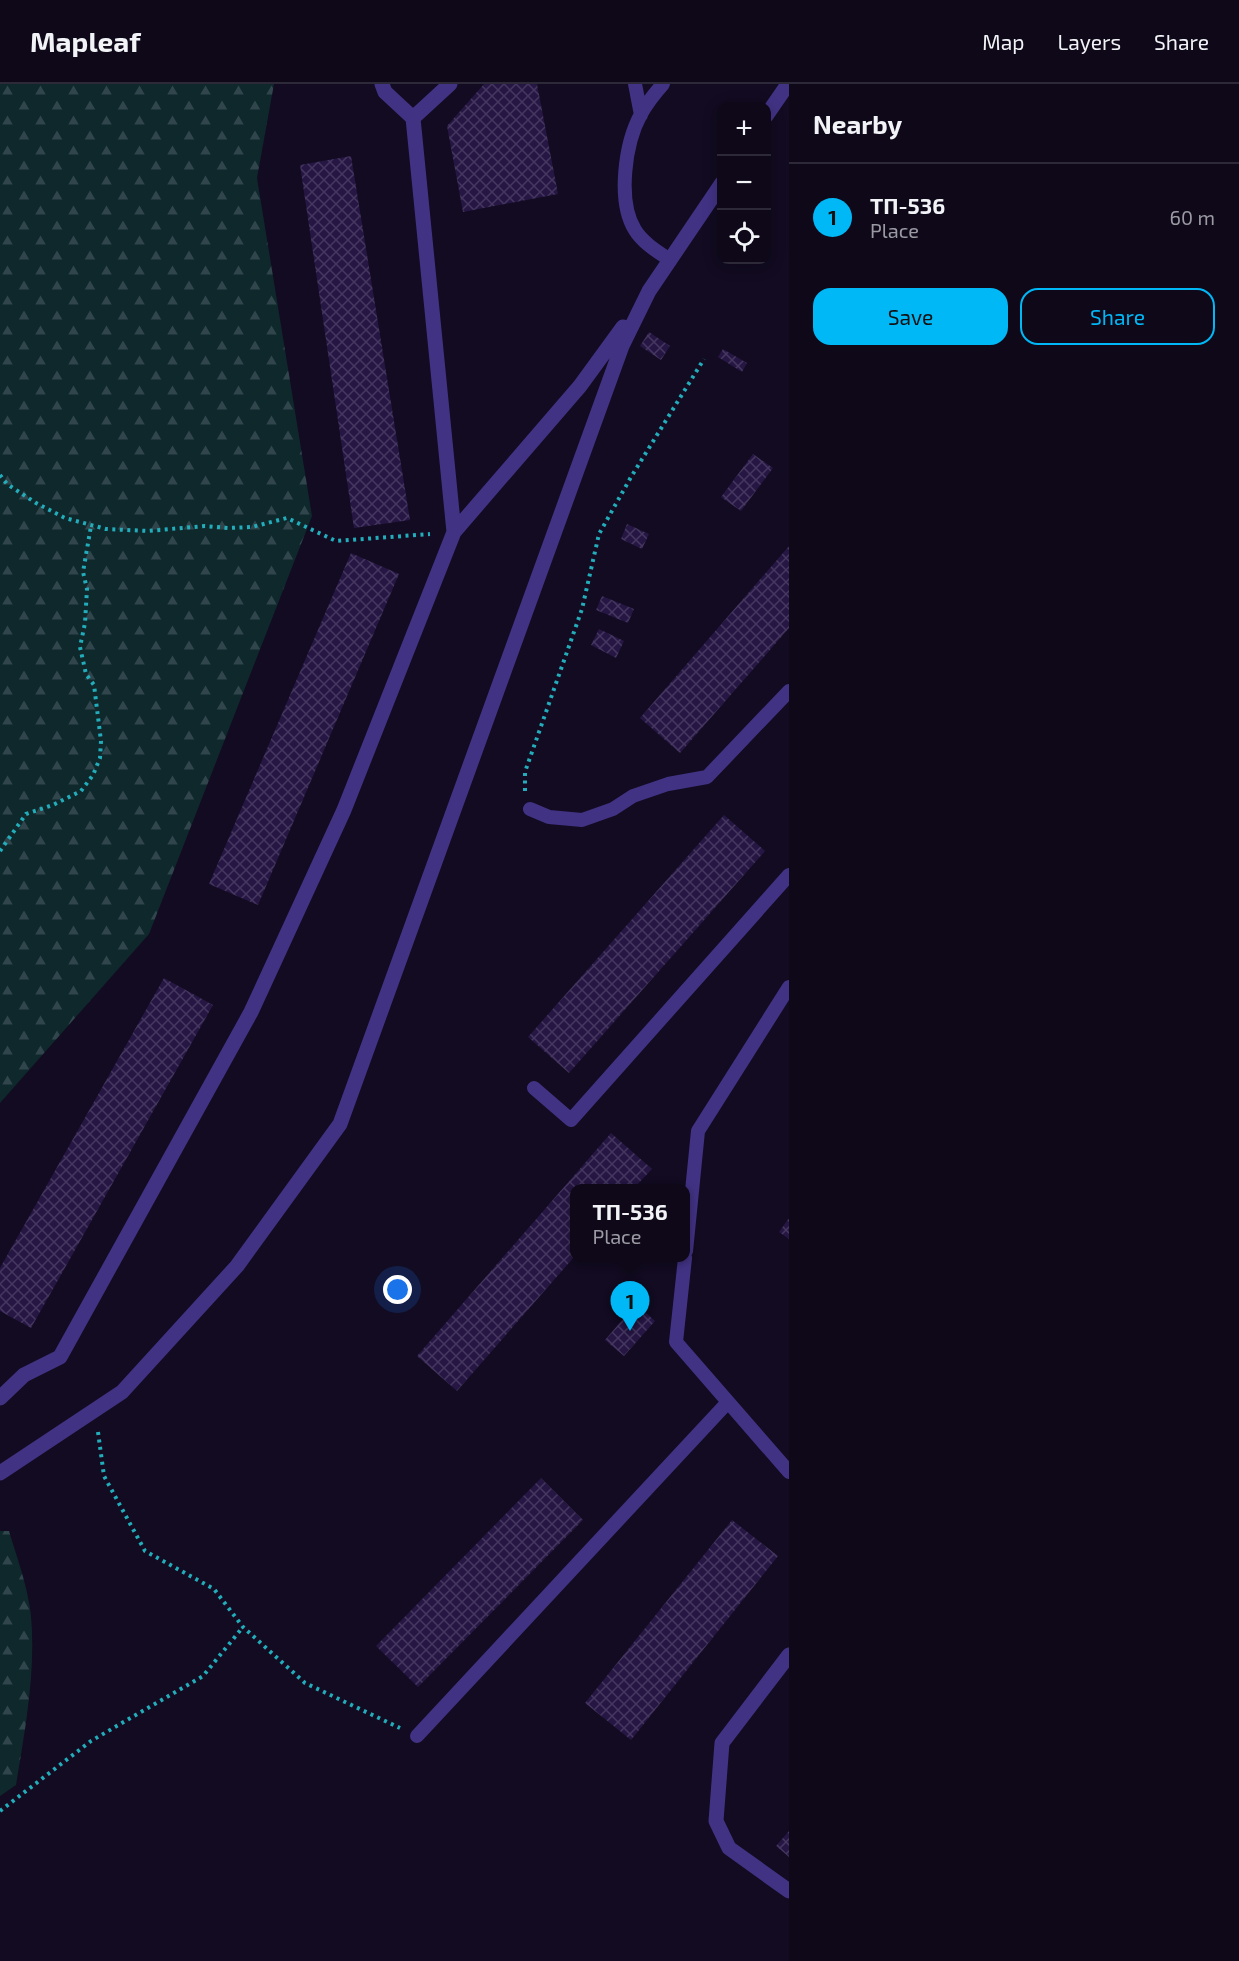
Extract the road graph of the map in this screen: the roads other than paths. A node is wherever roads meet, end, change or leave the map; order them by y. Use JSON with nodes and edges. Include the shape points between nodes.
{"nodes":[{"id":1,"x":382,"y":84,"type":"edge"},
{"id":2,"x":450,"y":84,"type":"edge"},
{"id":3,"x":635,"y":84,"type":"edge"},
{"id":4,"x":663,"y":84,"type":"edge"},
{"id":5,"x":788,"y":84,"type":"edge"},
{"id":6,"x":771,"y":109,"type":"edge"},
{"id":7,"x":641,"y":115,"type":"junction"},
{"id":8,"x":413,"y":118,"type":"junction"},
{"id":9,"x":717,"y":190,"type":"edge"},
{"id":10,"x":670,"y":260,"type":"junction"},
{"id":11,"x":649,"y":291,"type":"junction"},
{"id":12,"x":454,"y":532,"type":"junction"},
{"id":13,"x":789,"y":691,"type":"edge"},
{"id":14,"x":530,"y":808,"type":"road end"},
{"id":15,"x":789,"y":875,"type":"edge"},
{"id":16,"x":789,"y":987,"type":"edge"},
{"id":17,"x":534,"y":1088,"type":"dead end"},
{"id":18,"x":690,"y":1214,"type":"edge"},
{"id":19,"x":684,"y":1262,"type":"edge"},
{"id":20,"x":0,"y":1398,"type":"edge"},
{"id":21,"x":728,"y":1402,"type":"junction"},
{"id":22,"x":789,"y":1472,"type":"edge"},
{"id":23,"x":0,"y":1473,"type":"edge"},
{"id":24,"x":789,"y":1655,"type":"edge"},
{"id":25,"x":417,"y":1736,"type":"road end"},
{"id":26,"x":789,"y":1891,"type":"edge"}],
"edges":[{"from":1,"to":8,"type":"street","via":[[385,92]]},
{"from":2,"to":8,"type":"street"},
{"from":3,"to":7,"type":"lane"},
{"from":4,"to":7,"type":"lane"},
{"from":5,"to":6,"type":"street"},
{"from":7,"to":10,"type":"lane","via":[[626,170],[627,211],[635,231]]},
{"from":8,"to":12,"type":"street"},
{"from":9,"to":10,"type":"street"},
{"from":10,"to":11,"type":"street"},
{"from":11,"to":12,"type":"street","via":[[580,386]]},
{"from":11,"to":23,"type":"street","via":[[622,346],[340,1124],[237,1266],[122,1392]]},
{"from":12,"to":20,"type":"street","via":[[344,810],[251,1012],[60,1357],[24,1375]]},
{"from":13,"to":14,"type":"lane","via":[[707,777],[633,796],[613,809],[582,820],[549,818]]},
{"from":15,"to":17,"type":"lane","via":[[571,1120]]},
{"from":16,"to":18,"type":"lane","via":[[699,1131]]},
{"from":19,"to":21,"type":"lane","via":[[676,1342]]},
{"from":21,"to":22,"type":"lane"},
{"from":21,"to":25,"type":"lane"},
{"from":24,"to":26,"type":"street","via":[[722,1743],[716,1821],[729,1848]]}]}
